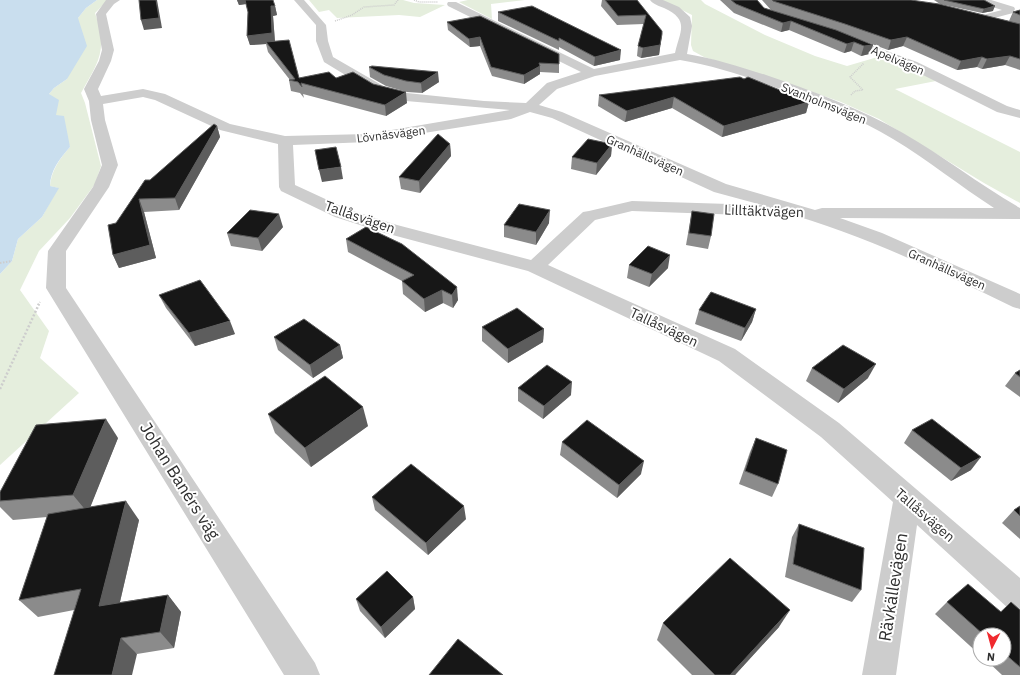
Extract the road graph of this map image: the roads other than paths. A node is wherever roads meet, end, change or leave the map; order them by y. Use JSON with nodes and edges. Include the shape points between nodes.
{"nodes":[{"id":1,"x":115,"y":0,"type":"edge"},
{"id":2,"x":299,"y":0,"type":"edge"},
{"id":3,"x":655,"y":0,"type":"edge"},
{"id":4,"x":987,"y":2,"type":"edge"},
{"id":5,"x":452,"y":4,"type":"road end"},
{"id":6,"x":970,"y":15,"type":"edge"},
{"id":7,"x":983,"y":18,"type":"junction"},
{"id":8,"x":1005,"y":24,"type":"edge"},
{"id":9,"x":830,"y":34,"type":"edge"},
{"id":10,"x":680,"y":56,"type":"junction"},
{"id":11,"x":592,"y":73,"type":"junction"},
{"id":12,"x":96,"y":101,"type":"junction"},
{"id":13,"x":529,"y":107,"type":"junction"},
{"id":14,"x":1020,"y":114,"type":"edge"},
{"id":15,"x":285,"y":141,"type":"junction"},
{"id":16,"x":808,"y":213,"type":"junction"},
{"id":17,"x":1018,"y":214,"type":"edge"},
{"id":18,"x":535,"y":267,"type":"junction"},
{"id":19,"x":1020,"y":302,"type":"edge"},
{"id":20,"x":907,"y":499,"type":"junction"},
{"id":21,"x":1020,"y":598,"type":"edge"},
{"id":22,"x":302,"y":675,"type":"edge"},
{"id":23,"x":879,"y":675,"type":"edge"}],
"edges":[{"from":1,"to":12,"type":"street","via":[[110,2],[101,14],[108,53],[91,89]]},
{"from":2,"to":13,"type":"street","name":"Granhällsvägen","via":[[321,25],[322,41],[328,59],[380,90],[406,97]]},
{"from":3,"to":10,"type":"street","via":[[675,9],[685,17],[687,26]]},
{"from":4,"to":7,"type":"street","via":[[1010,9]]},
{"from":5,"to":11,"type":"street"},
{"from":6,"to":7,"type":"street"},
{"from":7,"to":8,"type":"street"},
{"from":9,"to":14,"type":"street","name":"Apelvägen","via":[[913,65],[1002,109]]},
{"from":10,"to":11,"type":"street","name":"Lövnäsvägen"},
{"from":10,"to":17,"type":"street","name":"Svanholmsvägen","via":[[733,68],[854,114],[897,136]]},
{"from":11,"to":13,"type":"street","name":"Lövnäsvägen","via":[[552,86]]},
{"from":12,"to":15,"type":"street","name":"Lövnäsvägen","via":[[143,93],[160,97],[225,127]]},
{"from":12,"to":22,"type":"street","name":"Johan Banérs väg","via":[[98,120],[110,165],[101,187],[57,251],[49,293]]},
{"from":13,"to":15,"type":"street","name":"Lövnäsvägen","via":[[510,115],[368,138]]},
{"from":13,"to":16,"type":"street","name":"Granhällsvägen","via":[[557,115],[720,188]]},
{"from":15,"to":18,"type":"street","name":"Tallåsvägen","via":[[287,187],[341,213],[391,229]]},
{"from":16,"to":17,"type":"street","name":"Lilltäktvägen"},
{"from":16,"to":18,"type":"street","name":"Lilltäktvägen","via":[[632,206],[589,216]]},
{"from":16,"to":19,"type":"street","name":"Granhällsvägen","via":[[954,271]]},
{"from":18,"to":20,"type":"street","name":"Tallåsvägen","via":[[726,355],[830,430]]},
{"from":20,"to":21,"type":"street","name":"Tallåsvägen"},
{"from":20,"to":23,"type":"street","name":"Rävkällevägen"}]}
